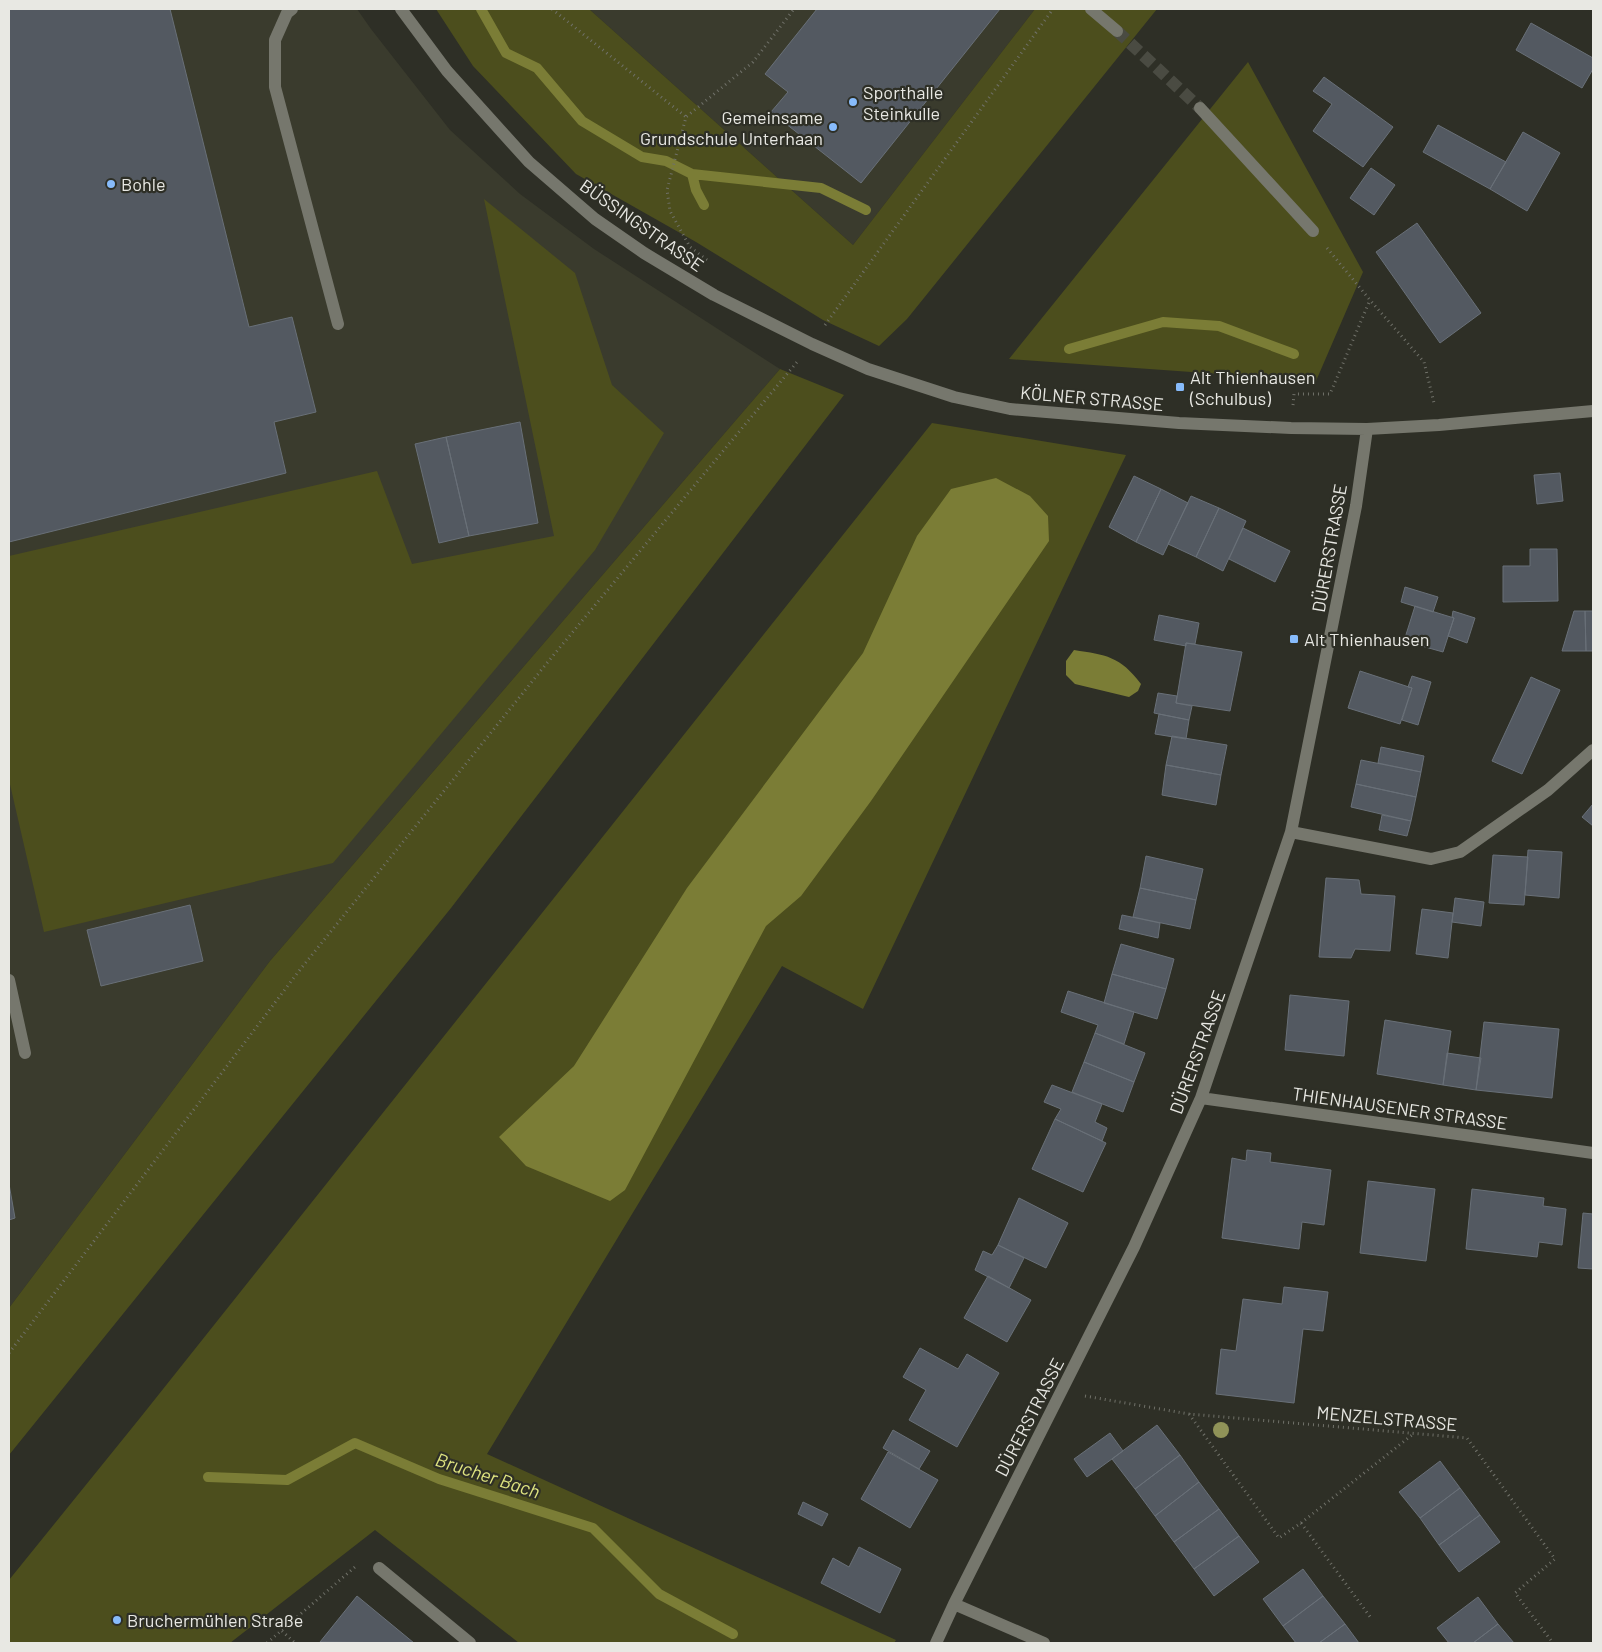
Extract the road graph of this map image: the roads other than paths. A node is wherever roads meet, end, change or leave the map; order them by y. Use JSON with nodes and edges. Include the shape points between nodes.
{"nodes":[{"id":1,"x":292,"y":9,"type":"edge"},
{"id":2,"x":401,"y":9,"type":"edge"},
{"id":3,"x":1091,"y":9,"type":"edge"},
{"id":4,"x":1117,"y":31,"type":"tunnel mouth"},
{"id":5,"x":1200,"y":108,"type":"tunnel mouth"},
{"id":6,"x":1313,"y":231,"type":"road end"},
{"id":7,"x":338,"y":324,"type":"dead end"},
{"id":8,"x":868,"y":369,"type":"joint"},
{"id":9,"x":1593,"y":411,"type":"edge"},
{"id":10,"x":1367,"y":429,"type":"junction"},
{"id":11,"x":1593,"y":750,"type":"edge"},
{"id":12,"x":1291,"y":832,"type":"junction"},
{"id":13,"x":9,"y":980,"type":"edge"},
{"id":14,"x":25,"y":1053,"type":"dead end"},
{"id":15,"x":1201,"y":1098,"type":"junction"},
{"id":16,"x":1593,"y":1153,"type":"edge"},
{"id":17,"x":379,"y":1568,"type":"road end"},
{"id":18,"x":954,"y":1604,"type":"junction"},
{"id":19,"x":470,"y":1643,"type":"edge"},
{"id":20,"x":936,"y":1643,"type":"edge"},
{"id":21,"x":1044,"y":1643,"type":"edge"}],
"edges":[{"from":1,"to":7,"type":"street","via":[[286,13],[275,40],[275,87]]},
{"from":2,"to":8,"type":"street","name":"BÜSSINGSTRASSE","via":[[447,72],[529,162],[595,218],[714,295]]},
{"from":3,"to":4,"type":"street"},
{"from":5,"to":6,"type":"street"},
{"from":8,"to":10,"type":"street","name":"KÖLNER STRASSE","via":[[954,397],[1010,409],[1179,423]]},
{"from":9,"to":10,"type":"street","name":"KÖLNER STRASSE"},
{"from":10,"to":12,"type":"street","name":"DÜRERSTRASSE","via":[[1356,506]]},
{"from":11,"to":12,"type":"street","via":[[1548,790],[1460,852],[1431,859]]},
{"from":12,"to":15,"type":"street","name":"DÜRERSTRASSE"},
{"from":13,"to":14,"type":"street"},
{"from":15,"to":16,"type":"street","name":"THIENHAUSENER STRASSE"},
{"from":15,"to":18,"type":"street","name":"DÜRERSTRASSE","via":[[1134,1247]]},
{"from":17,"to":19,"type":"street"},
{"from":18,"to":20,"type":"street","name":"DÜRERSTRASSE"},
{"from":18,"to":21,"type":"street"}]}
